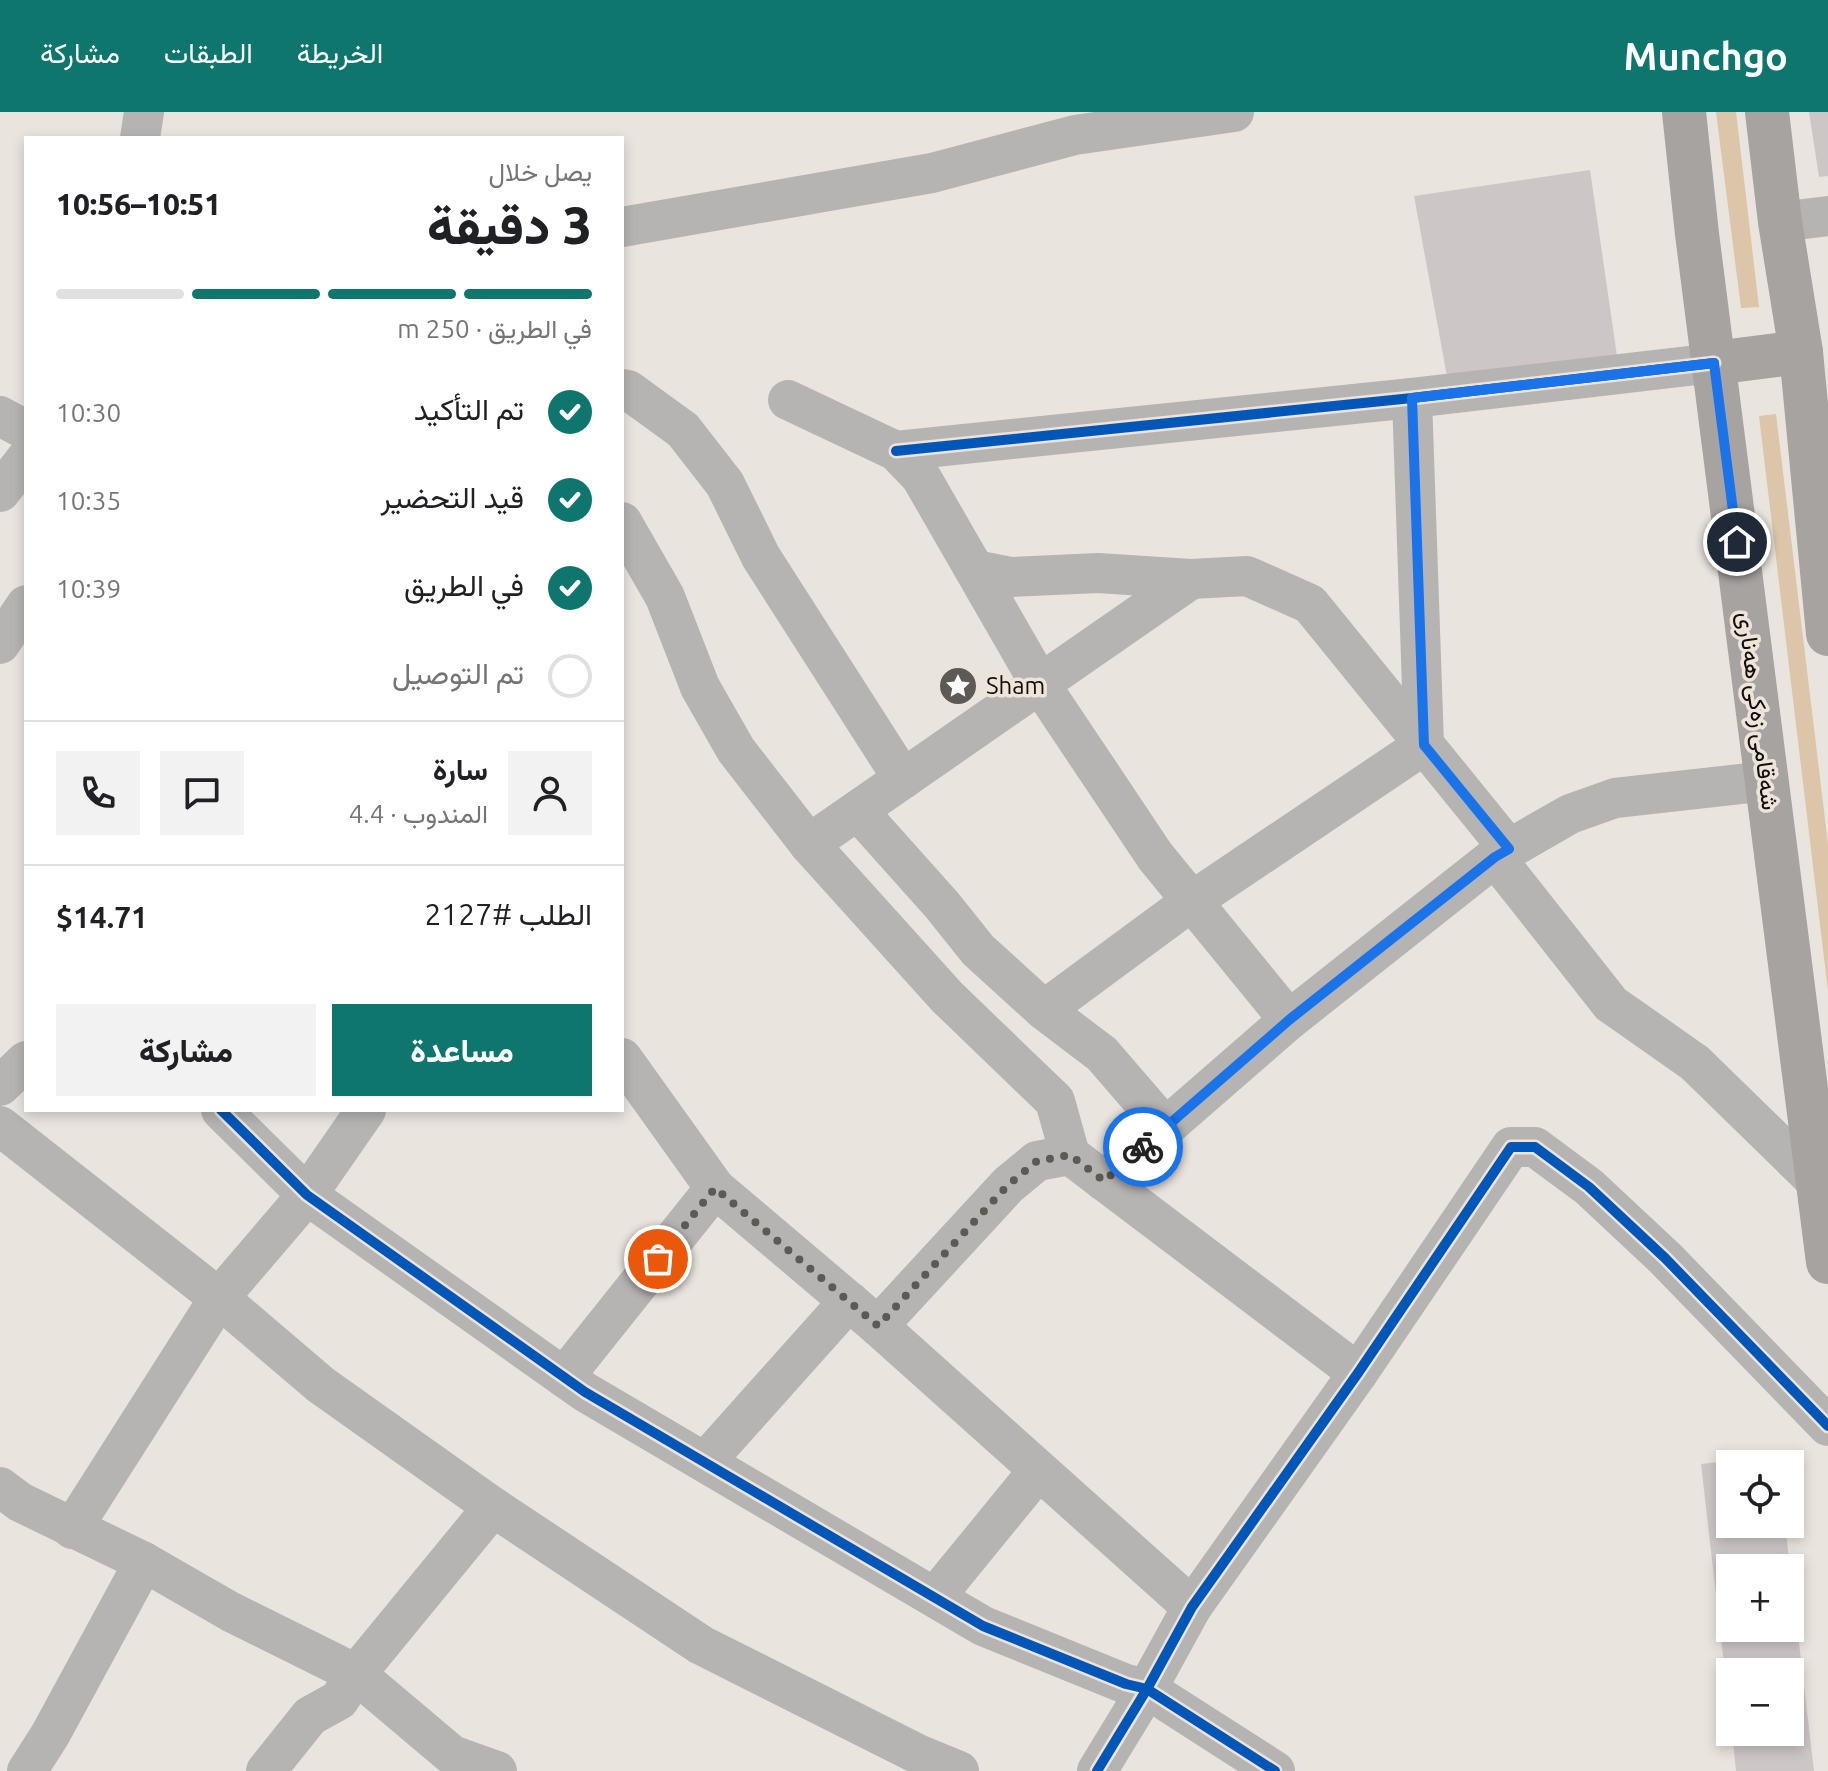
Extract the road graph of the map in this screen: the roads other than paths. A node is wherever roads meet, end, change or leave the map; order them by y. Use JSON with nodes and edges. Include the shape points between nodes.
{"nodes":[{"id":1,"x":144,"y":112,"type":"edge"},
{"id":2,"x":1234,"y":112,"type":"edge"},
{"id":3,"x":1684,"y":112,"type":"edge"},
{"id":4,"x":1767,"y":112,"type":"edge"},
{"id":5,"x":1073,"y":123,"type":"edge"},
{"id":6,"x":140,"y":136,"type":"edge"},
{"id":7,"x":1828,"y":216,"type":"edge"},
{"id":8,"x":1780,"y":222,"type":"junction"},
{"id":9,"x":624,"y":227,"type":"edge"},
{"id":10,"x":1801,"y":352,"type":"junction"},
{"id":11,"x":1714,"y":363,"type":"junction"},
{"id":12,"x":624,"y":389,"type":"edge"},
{"id":13,"x":1412,"y":398,"type":"junction"},
{"id":14,"x":788,"y":400,"type":"dead end"},
{"id":15,"x":0,"y":416,"type":"edge"},
{"id":16,"x":24,"y":429,"type":"edge"},
{"id":17,"x":896,"y":451,"type":"junction"},
{"id":18,"x":24,"y":462,"type":"edge"},
{"id":19,"x":0,"y":492,"type":"edge"},
{"id":20,"x":624,"y":525,"type":"edge"},
{"id":21,"x":976,"y":570,"type":"junction"},
{"id":22,"x":1191,"y":579,"type":"junction"},
{"id":23,"x":24,"y":608,"type":"edge"},
{"id":24,"x":1828,"y":634,"type":"edge"},
{"id":25,"x":0,"y":644,"type":"edge"},
{"id":26,"x":1040,"y":684,"type":"junction"},
{"id":27,"x":1424,"y":745,"type":"junction"},
{"id":28,"x":903,"y":779,"type":"junction"},
{"id":29,"x":1767,"y":781,"type":"junction"},
{"id":30,"x":858,"y":811,"type":"junction"},
{"id":31,"x":809,"y":844,"type":"junction"},
{"id":32,"x":1502,"y":853,"type":"junction"},
{"id":33,"x":1192,"y":901,"type":"junction"},
{"id":34,"x":1044,"y":1010,"type":"junction"},
{"id":35,"x":1289,"y":1020,"type":"junction"},
{"id":36,"x":624,"y":1061,"type":"edge"},
{"id":37,"x":24,"y":1063,"type":"edge"},
{"id":38,"x":0,"y":1086,"type":"edge"},
{"id":39,"x":223,"y":1112,"type":"edge"},
{"id":40,"x":365,"y":1112,"type":"edge"},
{"id":41,"x":0,"y":1126,"type":"edge"},
{"id":42,"x":1165,"y":1127,"type":"junction"},
{"id":43,"x":1070,"y":1155,"type":"junction"},
{"id":44,"x":1104,"y":1181,"type":"junction"},
{"id":45,"x":1818,"y":1183,"type":"junction"},
{"id":46,"x":715,"y":1188,"type":"junction"},
{"id":47,"x":307,"y":1195,"type":"junction"},
{"id":48,"x":1828,"y":1262,"type":"edge"},
{"id":49,"x":219,"y":1298,"type":"junction"},
{"id":50,"x":863,"y":1313,"type":"junction"},
{"id":51,"x":1358,"y":1373,"type":"junction"},
{"id":52,"x":564,"y":1377,"type":"junction"},
{"id":53,"x":1828,"y":1426,"type":"edge"},
{"id":54,"x":705,"y":1462,"type":"junction"},
{"id":55,"x":1038,"y":1471,"type":"junction"},
{"id":56,"x":0,"y":1487,"type":"edge"},
{"id":57,"x":493,"y":1507,"type":"junction"},
{"id":58,"x":72,"y":1529,"type":"junction"},
{"id":59,"x":144,"y":1562,"type":"junction"},
{"id":60,"x":935,"y":1597,"type":"junction"},
{"id":61,"x":1192,"y":1607,"type":"junction"},
{"id":62,"x":356,"y":1674,"type":"junction"},
{"id":63,"x":1147,"y":1689,"type":"junction"},
{"id":64,"x":448,"y":1763,"type":"edge"},
{"id":65,"x":27,"y":1771,"type":"edge"},
{"id":66,"x":266,"y":1771,"type":"edge"},
{"id":67,"x":497,"y":1771,"type":"edge"},
{"id":68,"x":959,"y":1771,"type":"edge"},
{"id":69,"x":1097,"y":1771,"type":"edge"},
{"id":70,"x":1275,"y":1771,"type":"edge"}],
"edges":[{"from":1,"to":6,"type":"street"},
{"from":2,"to":5,"type":"street"},
{"from":3,"to":11,"type":"main road","name":"شەقامی زەکی هەناری"},
{"from":4,"to":8,"type":"main road"},
{"from":5,"to":9,"type":"street","via":[[932,173]]},
{"from":7,"to":8,"type":"street"},
{"from":8,"to":10,"type":"main road"},
{"from":10,"to":11,"type":"main road"},
{"from":10,"to":24,"type":"main road"},
{"from":11,"to":13,"type":"street"},
{"from":11,"to":29,"type":"main road","name":"شەقامی زەکی هەناری"},
{"from":12,"to":28,"type":"street","via":[[683,430],[725,484],[761,557]]},
{"from":13,"to":17,"type":"street"},
{"from":13,"to":27,"type":"street"},
{"from":14,"to":17,"type":"street"},
{"from":15,"to":16,"type":"street"},
{"from":17,"to":21,"type":"street","via":[[921,477]]},
{"from":18,"to":19,"type":"street"},
{"from":20,"to":31,"type":"street","via":[[665,597],[700,687],[736,750]]},
{"from":21,"to":22,"type":"street","via":[[1011,577],[1098,573]]},
{"from":21,"to":26,"type":"street"},
{"from":22,"to":26,"type":"street"},
{"from":22,"to":27,"type":"street","via":[[1247,576],[1310,604]]},
{"from":23,"to":25,"type":"street"},
{"from":26,"to":28,"type":"street"},
{"from":26,"to":33,"type":"street","via":[[1155,856]]},
{"from":27,"to":32,"type":"street"},
{"from":27,"to":33,"type":"street"},
{"from":28,"to":30,"type":"street"},
{"from":29,"to":32,"type":"street","via":[[1615,798],[1570,814]]},
{"from":29,"to":45,"type":"main road","name":"شەقامی زەکی هەناری"},
{"from":30,"to":31,"type":"street"},
{"from":30,"to":34,"type":"street","via":[[978,950]]},
{"from":31,"to":43,"type":"street","via":[[947,997],[1055,1101]]},
{"from":32,"to":35,"type":"street"},
{"from":32,"to":45,"type":"street","via":[[1611,1004],[1695,1063]]},
{"from":33,"to":34,"type":"street"},
{"from":33,"to":35,"type":"street"},
{"from":34,"to":42,"type":"street","via":[[1102,1054]]},
{"from":35,"to":42,"type":"street"},
{"from":36,"to":46,"type":"street"},
{"from":37,"to":38,"type":"street"},
{"from":39,"to":47,"type":"street"},
{"from":40,"to":47,"type":"street"},
{"from":41,"to":49,"type":"street"},
{"from":42,"to":44,"type":"street"},
{"from":43,"to":44,"type":"street"},
{"from":43,"to":50,"type":"street","via":[[1037,1161]]},
{"from":44,"to":51,"type":"street"},
{"from":45,"to":48,"type":"main road","name":"شەقامی زەکی هەناری"},
{"from":46,"to":50,"type":"street"},
{"from":46,"to":52,"type":"street"},
{"from":47,"to":49,"type":"street"},
{"from":47,"to":52,"type":"street"},
{"from":49,"to":57,"type":"street","via":[[321,1385]]},
{"from":49,"to":58,"type":"street"},
{"from":50,"to":54,"type":"street"},
{"from":50,"to":55,"type":"street"},
{"from":51,"to":53,"type":"street","via":[[1511,1147],[1535,1147],[1589,1187],[1665,1258]]},
{"from":51,"to":61,"type":"street"},
{"from":52,"to":54,"type":"street"},
{"from":54,"to":60,"type":"street"},
{"from":55,"to":60,"type":"street"},
{"from":55,"to":61,"type":"street"},
{"from":56,"to":58,"type":"street"},
{"from":57,"to":62,"type":"street"},
{"from":57,"to":68,"type":"street","via":[[701,1645]]},
{"from":58,"to":59,"type":"street"},
{"from":59,"to":62,"type":"street"},
{"from":59,"to":65,"type":"street"},
{"from":60,"to":63,"type":"street","via":[[983,1626]]},
{"from":61,"to":63,"type":"street"},
{"from":62,"to":64,"type":"street"},
{"from":62,"to":66,"type":"street","via":[[339,1700],[310,1716]]},
{"from":63,"to":69,"type":"street"},
{"from":63,"to":70,"type":"street"},
{"from":64,"to":67,"type":"street"}]}
